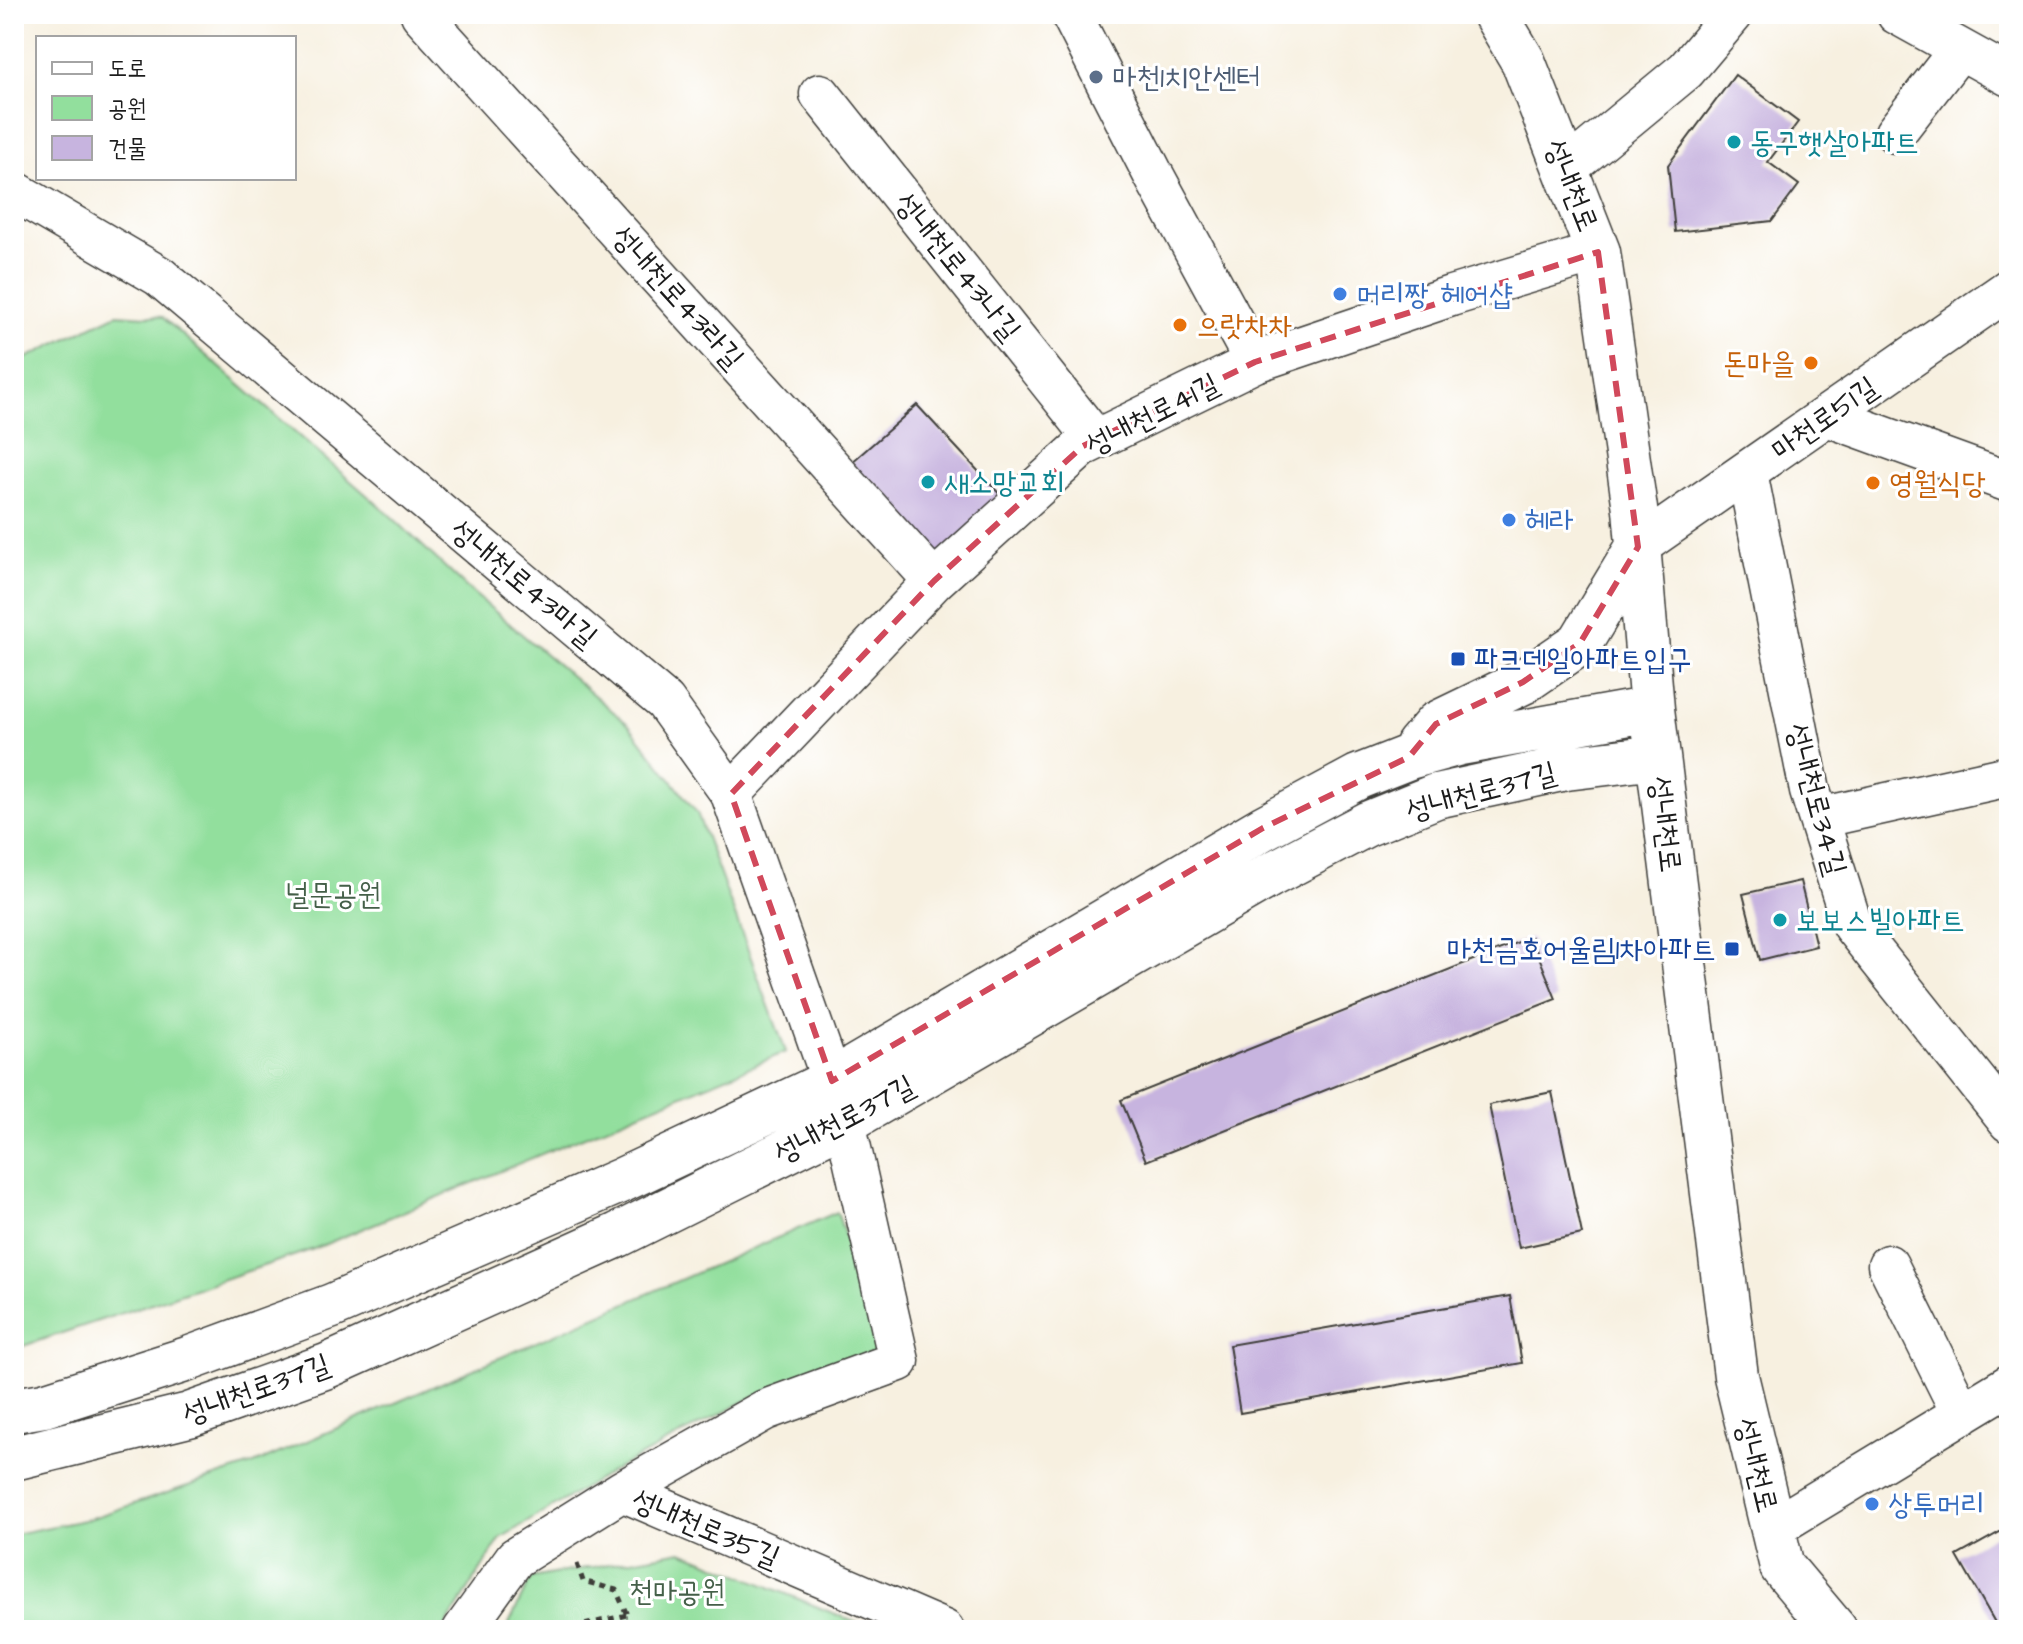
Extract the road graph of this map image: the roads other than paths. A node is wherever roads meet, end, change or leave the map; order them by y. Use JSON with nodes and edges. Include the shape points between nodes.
{"nodes":[{"id":1,"x":421,"y":14,"type":"edge"},
{"id":2,"x":1071,"y":14,"type":"edge"},
{"id":3,"x":1495,"y":14,"type":"edge"},
{"id":4,"x":1733,"y":14,"type":"edge"},
{"id":5,"x":1897,"y":14,"type":"edge"},
{"id":6,"x":1960,"y":49,"type":"junction"},
{"id":7,"x":2009,"y":76,"type":"edge"},
{"id":8,"x":820,"y":94,"type":"dead end"},
{"id":9,"x":1895,"y":133,"type":"dead end"},
{"id":10,"x":1565,"y":170,"type":"junction"},
{"id":11,"x":14,"y":191,"type":"edge"},
{"id":12,"x":1598,"y":252,"type":"junction"},
{"id":13,"x":2009,"y":289,"type":"edge"},
{"id":14,"x":1255,"y":362,"type":"junction"},
{"id":15,"x":1827,"y":416,"type":"junction"},
{"id":16,"x":1095,"y":439,"type":"junction"},
{"id":17,"x":1747,"y":472,"type":"junction"},
{"id":18,"x":2009,"y":482,"type":"edge"},
{"id":19,"x":1638,"y":547,"type":"junction"},
{"id":20,"x":934,"y":581,"type":"junction"},
{"id":21,"x":1652,"y":709,"type":"junction"},
{"id":22,"x":1409,"y":757,"type":"junction"},
{"id":23,"x":1657,"y":757,"type":"junction"},
{"id":24,"x":2009,"y":776,"type":"edge"},
{"id":25,"x":731,"y":794,"type":"junction"},
{"id":26,"x":1819,"y":818,"type":"junction"},
{"id":27,"x":832,"y":1081,"type":"junction"},
{"id":28,"x":845,"y":1122,"type":"junction"},
{"id":29,"x":2009,"y":1122,"type":"edge"},
{"id":30,"x":1888,"y":1265,"type":"dead end"},
{"id":31,"x":2009,"y":1385,"type":"edge"},
{"id":32,"x":14,"y":1410,"type":"edge"},
{"id":33,"x":1962,"y":1414,"type":"junction"},
{"id":34,"x":14,"y":1458,"type":"edge"},
{"id":35,"x":622,"y":1491,"type":"junction"},
{"id":36,"x":1773,"y":1528,"type":"junction"},
{"id":37,"x":463,"y":1630,"type":"edge"},
{"id":38,"x":944,"y":1630,"type":"edge"},
{"id":39,"x":1835,"y":1630,"type":"edge"}],
"edges":[{"from":1,"to":20,"type":"street","name":"성내천로43라길"},
{"from":2,"to":14,"type":"street"},
{"from":3,"to":10,"type":"main road","name":"성내천로","via":[[1523,61]]},
{"from":4,"to":10,"type":"street","via":[[1686,70]]},
{"from":5,"to":6,"type":"street"},
{"from":6,"to":7,"type":"street"},
{"from":6,"to":9,"type":"street"},
{"from":8,"to":16,"type":"street","name":"성내천로43나길"},
{"from":10,"to":12,"type":"main road","name":"성내천로"},
{"from":11,"to":25,"type":"street","name":"성내천로43마길","via":[[159,276],[665,702]]},
{"from":12,"to":14,"type":"street","name":"성내천로41길"},
{"from":12,"to":19,"type":"main road","name":"성내천로"},
{"from":13,"to":15,"type":"street","name":"마천로51길"},
{"from":14,"to":16,"type":"street","name":"성내천로41길"},
{"from":15,"to":17,"type":"street","name":"마천로51길"},
{"from":15,"to":18,"type":"street"},
{"from":16,"to":20,"type":"street","name":"성내천로41길"},
{"from":17,"to":19,"type":"street","name":"마천로51길"},
{"from":17,"to":26,"type":"street","name":"성내천로34길"},
{"from":19,"to":21,"type":"main road","name":"성내천로"},
{"from":19,"to":22,"type":"main road","via":[[1580,643],[1523,682],[1436,724]]},
{"from":20,"to":25,"type":"street","name":"성내천로41길"},
{"from":21,"to":22,"type":"main road","name":"성내천로37길"},
{"from":21,"to":23,"type":"main road","name":"성내천로"},
{"from":22,"to":27,"type":"main road","name":"성내천로37길","via":[[1358,777],[1263,828]]},
{"from":23,"to":28,"type":"main road","name":"성내천로37길","via":[[1566,768],[1436,796],[1367,824]]},
{"from":23,"to":36,"type":"main road","name":"성내천로","via":[[1736,1376]]},
{"from":24,"to":26,"type":"street"},
{"from":25,"to":27,"type":"street","name":"성내천로43마길"},
{"from":26,"to":29,"type":"street","name":"성내천로34길","via":[[1852,925]]},
{"from":27,"to":28,"type":"main road","name":"성내천로43마길"},
{"from":27,"to":32,"type":"main road","name":"성내천로37길","via":[[622,1180],[332,1306],[188,1359]]},
{"from":28,"to":34,"type":"main road","name":"성내천로37길","via":[[618,1235],[327,1366],[189,1415]]},
{"from":28,"to":35,"type":"street","via":[[899,1361],[765,1410]]},
{"from":30,"to":33,"type":"street"},
{"from":31,"to":33,"type":"street"},
{"from":33,"to":36,"type":"street"},
{"from":35,"to":37,"type":"street","name":"성내천로35길","via":[[515,1558]]},
{"from":35,"to":38,"type":"street","name":"성내천로35길"},
{"from":36,"to":39,"type":"main road","name":"성내천로","via":[[1782,1567]]}]}
